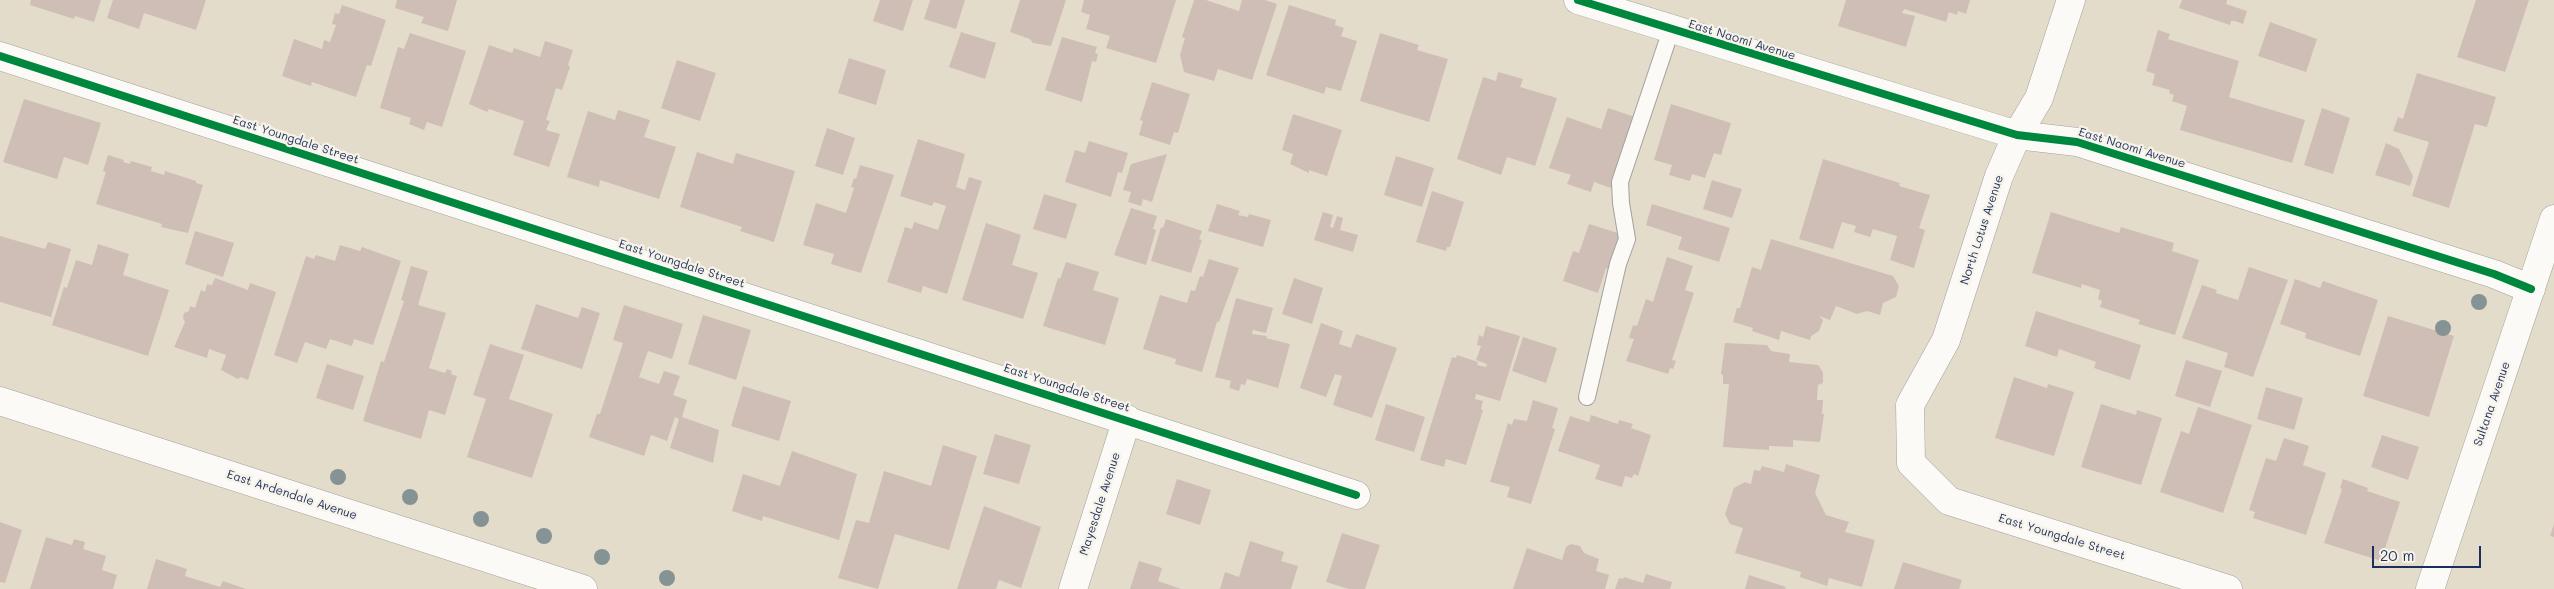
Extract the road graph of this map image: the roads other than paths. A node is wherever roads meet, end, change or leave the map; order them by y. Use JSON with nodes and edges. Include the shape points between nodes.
{"nodes":[{"id":1,"x":1578,"y":0,"type":"edge"},
{"id":2,"x":2070,"y":0,"type":"edge"},
{"id":3,"x":1671,"y":30,"type":"junction"},
{"id":4,"x":0,"y":56,"type":"edge"},
{"id":5,"x":2017,"y":134,"type":"junction"},
{"id":6,"x":2554,"y":219,"type":"edge"},
{"id":7,"x":2531,"y":289,"type":"junction"},
{"id":8,"x":1587,"y":397,"type":"dead end"},
{"id":9,"x":0,"y":401,"type":"edge"},
{"id":10,"x":1127,"y":419,"type":"junction"},
{"id":11,"x":1911,"y":463,"type":"joint"},
{"id":12,"x":1356,"y":495,"type":"dead end"},
{"id":13,"x":583,"y":589,"type":"edge"},
{"id":14,"x":1073,"y":589,"type":"edge"},
{"id":15,"x":2228,"y":589,"type":"edge"},
{"id":16,"x":2430,"y":589,"type":"edge"}],
"edges":[{"from":1,"to":3,"type":"street","name":"East Naomi Avenue"},
{"from":2,"to":5,"type":"street","name":"North Lotus Avenue","via":[[2039,98]]},
{"from":3,"to":5,"type":"street","name":"East Naomi Avenue"},
{"from":3,"to":8,"type":"lane","via":[[1620,182],[1620,203],[1627,239],[1618,264]]},
{"from":4,"to":10,"type":"street","name":"East Youngdale Street"},
{"from":5,"to":7,"type":"street","name":"East Naomi Avenue","via":[[2077,142],[2494,274]]},
{"from":5,"to":11,"type":"street","name":"North Lotus Avenue","via":[[1999,176],[1946,340],[1910,405]]},
{"from":6,"to":7,"type":"street","name":"Sultana Avenue"},
{"from":7,"to":16,"type":"street","name":"Sultana Avenue"},
{"from":9,"to":13,"type":"street","name":"East Ardendale Avenue"},
{"from":10,"to":12,"type":"street","name":"East Youngdale Street"},
{"from":10,"to":14,"type":"street","name":"Mayesdale Avenue"},
{"from":11,"to":15,"type":"street","name":"East Youngdale Street","via":[[1949,501]]}]}
